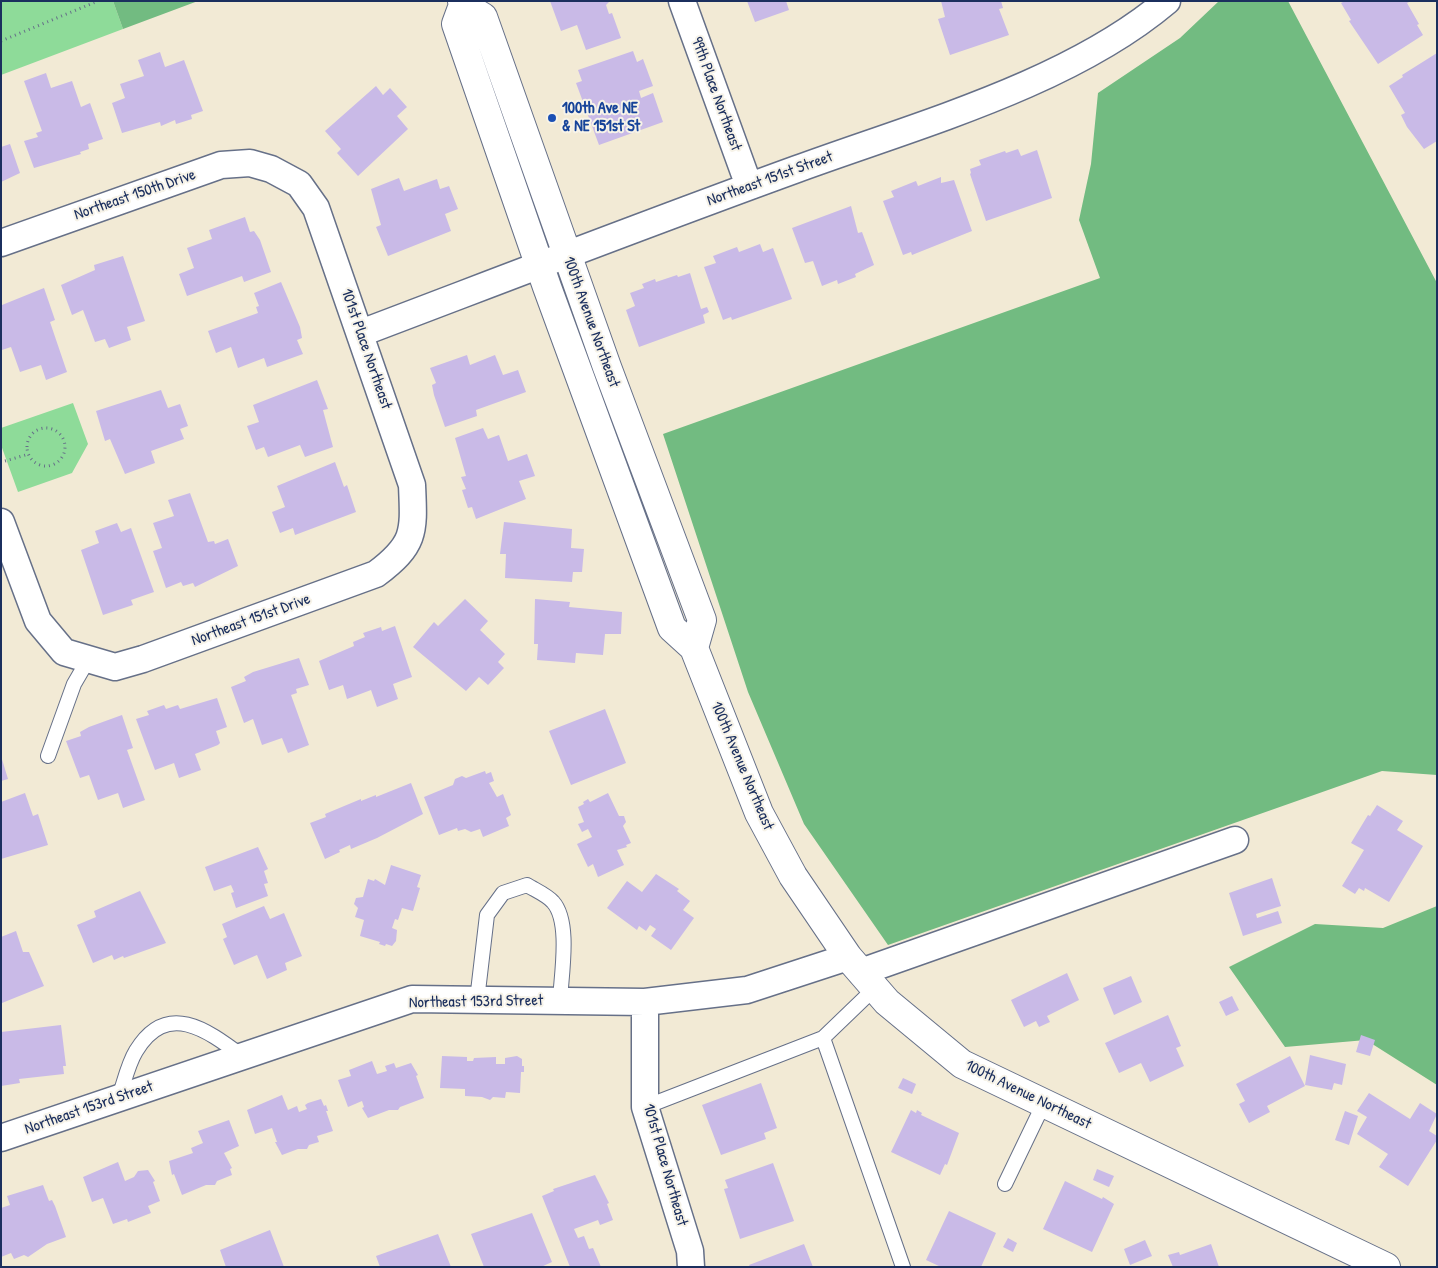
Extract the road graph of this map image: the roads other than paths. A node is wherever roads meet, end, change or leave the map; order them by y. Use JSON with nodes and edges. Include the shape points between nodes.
{"nodes":[{"id":1,"x":682,"y":1,"type":"edge"},
{"id":2,"x":1167,"y":1,"type":"edge"},
{"id":3,"x":462,"y":3,"type":"edge"},
{"id":4,"x":271,"y":169,"type":"joint"},
{"id":5,"x":749,"y":186,"type":"junction"},
{"id":6,"x":1,"y":243,"type":"edge"},
{"id":7,"x":567,"y":255,"type":"junction"},
{"id":8,"x":540,"y":265,"type":"junction"},
{"id":9,"x":361,"y":333,"type":"junction"},
{"id":10,"x":1,"y":522,"type":"edge"},
{"id":11,"x":404,"y":550,"type":"joint"},
{"id":12,"x":694,"y":648,"type":"junction"},
{"id":13,"x":88,"y":660,"type":"junction"},
{"id":14,"x":48,"y":756,"type":"dead end"},
{"id":15,"x":1235,"y":840,"type":"dead end"},
{"id":16,"x":861,"y":972,"type":"junction"},
{"id":17,"x":477,"y":1000,"type":"junction"},
{"id":18,"x":560,"y":1001,"type":"junction"},
{"id":19,"x":645,"y":1002,"type":"junction"},
{"id":20,"x":823,"y":1038,"type":"junction"},
{"id":21,"x":242,"y":1056,"type":"junction"},
{"id":22,"x":119,"y":1098,"type":"junction"},
{"id":23,"x":1044,"y":1103,"type":"junction"},
{"id":24,"x":645,"y":1107,"type":"junction"},
{"id":25,"x":1,"y":1138,"type":"edge"},
{"id":26,"x":1005,"y":1184,"type":"dead end"},
{"id":27,"x":691,"y":1267,"type":"edge"},
{"id":28,"x":903,"y":1267,"type":"edge"},
{"id":29,"x":1386,"y":1267,"type":"edge"}],
"edges":[{"from":1,"to":5,"type":"street","name":"99th Place Northeast"},
{"from":2,"to":5,"type":"street","name":"Northeast 151st Street","via":[[1147,18],[1083,58],[1004,93]]},
{"from":3,"to":7,"type":"main road","name":"100th Avenue Northeast","via":[[483,17]]},
{"from":3,"to":8,"type":"main road","name":"100th Avenue Northeast","via":[[456,24]]},
{"from":4,"to":6,"type":"street","name":"Northeast 150th Drive","via":[[250,163],[221,165]]},
{"from":4,"to":9,"type":"street","name":"101st Place Northeast","via":[[299,184],[316,208]]},
{"from":5,"to":7,"type":"street","name":"Northeast 151st Street"},
{"from":7,"to":8,"type":"street","name":"Northeast 151st Street"},
{"from":7,"to":12,"type":"main road","name":"100th Avenue Northeast","via":[[702,620]]},
{"from":8,"to":9,"type":"street","name":"Northeast 151st Street"},
{"from":8,"to":12,"type":"main road","name":"100th Avenue Northeast","via":[[672,628]]},
{"from":9,"to":11,"type":"street","name":"101st Place Northeast","via":[[412,485],[414,527]]},
{"from":10,"to":13,"type":"street","name":"Northeast 151st Drive","via":[[38,621],[64,652]]},
{"from":11,"to":13,"type":"street","name":"Northeast 151st Drive","via":[[376,574],[143,659],[115,666]]},
{"from":12,"to":16,"type":"main road","name":"100th Avenue Northeast","via":[[759,813],[793,876]]},
{"from":13,"to":14,"type":"lane","via":[[74,684]]},
{"from":15,"to":16,"type":"street","name":"Northeast 153rd Street"},
{"from":16,"to":19,"type":"street","name":"Northeast 153rd Street"},
{"from":16,"to":20,"type":"lane"},
{"from":16,"to":23,"type":"main road","name":"100th Avenue Northeast","via":[[887,1002],[962,1064]]},
{"from":17,"to":18,"type":"street","name":"Northeast 153rd Street"},
{"from":17,"to":18,"type":"lane","via":[[487,915],[503,893],[527,885],[554,903],[561,920]]},
{"from":17,"to":21,"type":"street","name":"Northeast 153rd Street","via":[[412,999]]},
{"from":18,"to":19,"type":"street","name":"Northeast 153rd Street"},
{"from":19,"to":24,"type":"street","name":"101st Place Northeast"},
{"from":20,"to":24,"type":"lane"},
{"from":20,"to":28,"type":"lane"},
{"from":21,"to":22,"type":"street","name":"Northeast 153rd Street"},
{"from":21,"to":22,"type":"lane","via":[[210,1032],[189,1023],[163,1024],[147,1036],[135,1052]]},
{"from":22,"to":25,"type":"street","name":"Northeast 153rd Street"},
{"from":23,"to":26,"type":"lane"},
{"from":23,"to":29,"type":"main road","name":"100th Avenue Northeast"},
{"from":24,"to":27,"type":"street","name":"101st Place Northeast","via":[[690,1251]]}]}
